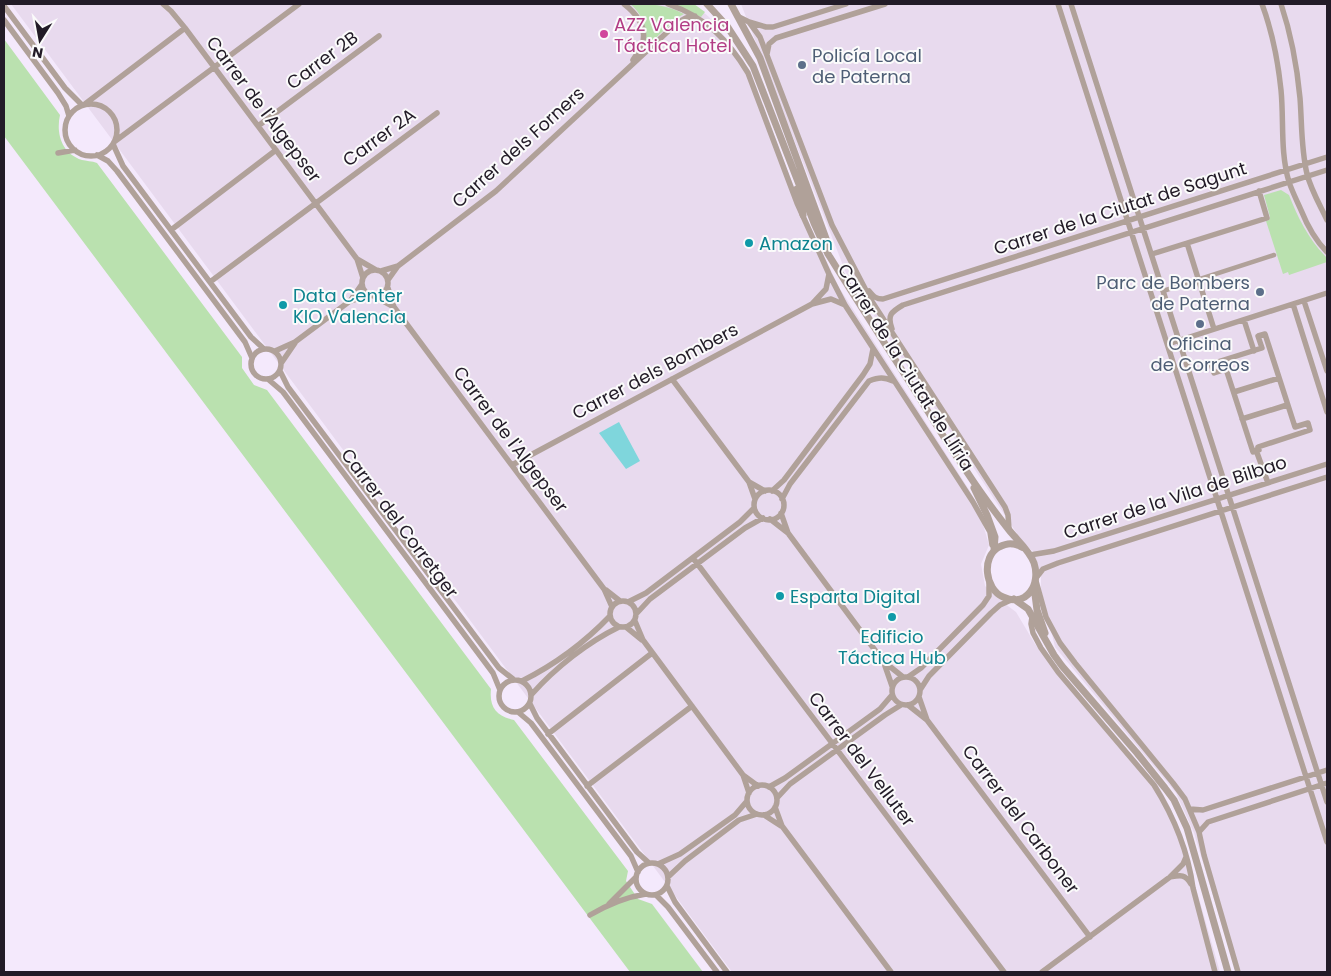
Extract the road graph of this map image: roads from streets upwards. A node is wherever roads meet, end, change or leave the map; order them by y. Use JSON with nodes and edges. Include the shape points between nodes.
{"nodes":[{"id":1,"x":163,"y":4,"type":"edge"},
{"id":2,"x":299,"y":4,"type":"edge"},
{"id":3,"x":624,"y":4,"type":"edge"},
{"id":4,"x":668,"y":4,"type":"edge"},
{"id":5,"x":702,"y":4,"type":"edge"},
{"id":6,"x":706,"y":4,"type":"edge"},
{"id":7,"x":733,"y":4,"type":"edge"},
{"id":8,"x":846,"y":4,"type":"edge"},
{"id":9,"x":885,"y":4,"type":"edge"},
{"id":10,"x":1058,"y":4,"type":"edge"},
{"id":11,"x":1072,"y":4,"type":"edge"},
{"id":12,"x":1262,"y":4,"type":"edge"},
{"id":13,"x":1281,"y":4,"type":"edge"},
{"id":14,"x":4,"y":6,"type":"edge"},
{"id":15,"x":695,"y":16,"type":"junction"},
{"id":16,"x":718,"y":16,"type":"junction"},
{"id":17,"x":739,"y":17,"type":"junction"},
{"id":18,"x":4,"y":20,"type":"edge"},
{"id":19,"x":749,"y":22,"type":"junction"},
{"id":20,"x":778,"y":25,"type":"junction"},
{"id":21,"x":185,"y":28,"type":"junction"},
{"id":22,"x":379,"y":36,"type":"dead end"},
{"id":23,"x":782,"y":37,"type":"junction"},
{"id":24,"x":767,"y":54,"type":"junction"},
{"id":25,"x":631,"y":64,"type":"junction"},
{"id":26,"x":214,"y":67,"type":"junction"},
{"id":27,"x":83,"y":105,"type":"junction"},
{"id":28,"x":437,"y":113,"type":"dead end"},
{"id":29,"x":69,"y":116,"type":"junction"},
{"id":30,"x":258,"y":126,"type":"junction"},
{"id":31,"x":777,"y":129,"type":"junction"},
{"id":32,"x":66,"y":139,"type":"junction"},
{"id":33,"x":113,"y":143,"type":"junction"},
{"id":34,"x":75,"y":150,"type":"junction"},
{"id":35,"x":276,"y":150,"type":"junction"},
{"id":36,"x":97,"y":155,"type":"junction"},
{"id":37,"x":1327,"y":157,"type":"edge"},
{"id":38,"x":1305,"y":164,"type":"junction"},
{"id":39,"x":1287,"y":170,"type":"junction"},
{"id":40,"x":1327,"y":170,"type":"edge"},
{"id":41,"x":1308,"y":176,"type":"junction"},
{"id":42,"x":1289,"y":182,"type":"junction"},
{"id":43,"x":1259,"y":191,"type":"junction"},
{"id":44,"x":315,"y":202,"type":"junction"},
{"id":45,"x":804,"y":215,"type":"junction"},
{"id":46,"x":1140,"y":217,"type":"junction"},
{"id":47,"x":1327,"y":220,"type":"edge"},
{"id":48,"x":1128,"y":221,"type":"junction"},
{"id":49,"x":1143,"y":228,"type":"junction"},
{"id":50,"x":171,"y":230,"type":"junction"},
{"id":51,"x":1132,"y":232,"type":"junction"},
{"id":52,"x":1187,"y":243,"type":"junction"},
{"id":53,"x":1327,"y":252,"type":"edge"},
{"id":54,"x":1152,"y":254,"type":"junction"},
{"id":55,"x":1274,"y":255,"type":"dead end"},
{"id":56,"x":357,"y":259,"type":"junction"},
{"id":57,"x":398,"y":266,"type":"junction"},
{"id":58,"x":378,"y":271,"type":"junction"},
{"id":59,"x":829,"y":274,"type":"junction"},
{"id":60,"x":842,"y":277,"type":"junction"},
{"id":61,"x":858,"y":277,"type":"junction"},
{"id":62,"x":388,"y":280,"type":"junction"},
{"id":63,"x":1198,"y":280,"type":"junction"},
{"id":64,"x":362,"y":281,"type":"junction"},
{"id":65,"x":210,"y":282,"type":"junction"},
{"id":66,"x":922,"y":286,"type":"junction"},
{"id":67,"x":388,"y":288,"type":"junction"},
{"id":68,"x":1164,"y":291,"type":"junction"},
{"id":69,"x":1327,"y":293,"type":"edge"},
{"id":70,"x":372,"y":296,"type":"junction"},
{"id":71,"x":926,"y":298,"type":"junction"},
{"id":72,"x":350,"y":301,"type":"junction"},
{"id":73,"x":1304,"y":301,"type":"junction"},
{"id":74,"x":812,"y":304,"type":"junction"},
{"id":75,"x":1292,"y":304,"type":"junction"},
{"id":76,"x":845,"y":305,"type":"junction"},
{"id":77,"x":394,"y":307,"type":"junction"},
{"id":78,"x":1244,"y":320,"type":"junction"},
{"id":79,"x":1214,"y":330,"type":"junction"},
{"id":80,"x":895,"y":336,"type":"junction"},
{"id":81,"x":1179,"y":340,"type":"junction"},
{"id":82,"x":296,"y":342,"type":"junction"},
{"id":83,"x":1168,"y":344,"type":"junction"},
{"id":84,"x":264,"y":349,"type":"junction"},
{"id":85,"x":873,"y":349,"type":"junction"},
{"id":86,"x":275,"y":351,"type":"junction"},
{"id":87,"x":1254,"y":351,"type":"junction"},
{"id":88,"x":252,"y":358,"type":"junction"},
{"id":89,"x":282,"y":362,"type":"junction"},
{"id":90,"x":280,"y":371,"type":"junction"},
{"id":91,"x":1327,"y":372,"type":"edge"},
{"id":92,"x":863,"y":375,"type":"junction"},
{"id":93,"x":1279,"y":378,"type":"junction"},
{"id":94,"x":672,"y":379,"type":"junction"},
{"id":95,"x":268,"y":380,"type":"junction"},
{"id":96,"x":870,"y":381,"type":"junction"},
{"id":97,"x":895,"y":382,"type":"junction"},
{"id":98,"x":1234,"y":392,"type":"junction"},
{"id":99,"x":1287,"y":405,"type":"junction"},
{"id":100,"x":1327,"y":412,"type":"edge"},
{"id":101,"x":1242,"y":419,"type":"junction"},
{"id":102,"x":1256,"y":450,"type":"junction"},
{"id":103,"x":1327,"y":464,"type":"edge"},
{"id":104,"x":512,"y":466,"type":"junction"},
{"id":105,"x":967,"y":472,"type":"junction"},
{"id":106,"x":1327,"y":477,"type":"edge"},
{"id":107,"x":749,"y":482,"type":"junction"},
{"id":108,"x":1268,"y":483,"type":"junction"},
{"id":109,"x":768,"y":491,"type":"junction"},
{"id":110,"x":1229,"y":495,"type":"junction"},
{"id":111,"x":755,"y":499,"type":"junction"},
{"id":112,"x":782,"y":499,"type":"junction"},
{"id":113,"x":1217,"y":499,"type":"junction"},
{"id":114,"x":1233,"y":507,"type":"junction"},
{"id":115,"x":754,"y":508,"type":"junction"},
{"id":116,"x":1221,"y":511,"type":"junction"},
{"id":117,"x":781,"y":513,"type":"junction"},
{"id":118,"x":763,"y":518,"type":"junction"},
{"id":119,"x":770,"y":519,"type":"junction"},
{"id":120,"x":1009,"y":531,"type":"junction"},
{"id":121,"x":788,"y":533,"type":"junction"},
{"id":122,"x":1024,"y":548,"type":"junction"},
{"id":123,"x":992,"y":551,"type":"junction"},
{"id":124,"x":1030,"y":555,"type":"junction"},
{"id":125,"x":693,"y":558,"type":"junction"},
{"id":126,"x":697,"y":564,"type":"junction"},
{"id":127,"x":989,"y":581,"type":"junction"},
{"id":128,"x":1036,"y":582,"type":"junction"},
{"id":129,"x":604,"y":589,"type":"junction"},
{"id":130,"x":1013,"y":600,"type":"junction"},
{"id":131,"x":620,"y":601,"type":"junction"},
{"id":132,"x":628,"y":602,"type":"junction"},
{"id":133,"x":612,"y":607,"type":"junction"},
{"id":134,"x":637,"y":613,"type":"junction"},
{"id":135,"x":610,"y":616,"type":"junction"},
{"id":136,"x":1032,"y":617,"type":"junction"},
{"id":137,"x":635,"y":621,"type":"junction"},
{"id":138,"x":1270,"y":625,"type":"junction"},
{"id":139,"x":623,"y":627,"type":"junction"},
{"id":140,"x":1259,"y":629,"type":"junction"},
{"id":141,"x":643,"y":640,"type":"junction"},
{"id":142,"x":652,"y":653,"type":"junction"},
{"id":143,"x":1054,"y":654,"type":"junction"},
{"id":144,"x":883,"y":661,"type":"junction"},
{"id":145,"x":905,"y":677,"type":"junction"},
{"id":146,"x":513,"y":679,"type":"junction"},
{"id":147,"x":522,"y":681,"type":"junction"},
{"id":148,"x":892,"y":686,"type":"junction"},
{"id":149,"x":500,"y":690,"type":"junction"},
{"id":150,"x":920,"y":690,"type":"junction"},
{"id":151,"x":532,"y":694,"type":"junction"},
{"id":152,"x":892,"y":695,"type":"junction"},
{"id":153,"x":919,"y":697,"type":"junction"},
{"id":154,"x":530,"y":704,"type":"junction"},
{"id":155,"x":901,"y":705,"type":"junction"},
{"id":156,"x":908,"y":705,"type":"junction"},
{"id":157,"x":692,"y":706,"type":"junction"},
{"id":158,"x":518,"y":712,"type":"junction"},
{"id":159,"x":928,"y":720,"type":"junction"},
{"id":160,"x":548,"y":734,"type":"junction"},
{"id":161,"x":832,"y":744,"type":"junction"},
{"id":162,"x":837,"y":750,"type":"junction"},
{"id":163,"x":1327,"y":770,"type":"edge"},
{"id":164,"x":1318,"y":773,"type":"junction"},
{"id":165,"x":743,"y":775,"type":"junction"},
{"id":166,"x":1306,"y":777,"type":"junction"},
{"id":167,"x":1324,"y":784,"type":"edge"},
{"id":168,"x":587,"y":786,"type":"junction"},
{"id":169,"x":758,"y":786,"type":"junction"},
{"id":170,"x":769,"y":786,"type":"junction"},
{"id":171,"x":1310,"y":788,"type":"junction"},
{"id":172,"x":749,"y":793,"type":"junction"},
{"id":173,"x":777,"y":798,"type":"junction"},
{"id":174,"x":747,"y":801,"type":"junction"},
{"id":175,"x":1327,"y":802,"type":"edge"},
{"id":176,"x":775,"y":807,"type":"junction"},
{"id":177,"x":1190,"y":809,"type":"junction"},
{"id":178,"x":757,"y":814,"type":"junction"},
{"id":179,"x":764,"y":815,"type":"junction"},
{"id":180,"x":782,"y":826,"type":"junction"},
{"id":181,"x":1199,"y":832,"type":"junction"},
{"id":182,"x":1327,"y":842,"type":"edge"},
{"id":183,"x":1186,"y":857,"type":"junction"},
{"id":184,"x":649,"y":863,"type":"junction"},
{"id":185,"x":658,"y":864,"type":"junction"},
{"id":186,"x":637,"y":875,"type":"junction"},
{"id":187,"x":1170,"y":876,"type":"junction"},
{"id":188,"x":668,"y":877,"type":"junction"},
{"id":189,"x":667,"y":886,"type":"junction"},
{"id":190,"x":1193,"y":888,"type":"junction"},
{"id":191,"x":646,"y":894,"type":"junction"},
{"id":192,"x":656,"y":895,"type":"junction"},
{"id":193,"x":608,"y":905,"type":"junction"},
{"id":194,"x":590,"y":915,"type":"dead end"},
{"id":195,"x":1090,"y":937,"type":"junction"},
{"id":196,"x":717,"y":972,"type":"edge"},
{"id":197,"x":727,"y":972,"type":"edge"},
{"id":198,"x":891,"y":972,"type":"edge"},
{"id":199,"x":1004,"y":972,"type":"edge"},
{"id":200,"x":1042,"y":972,"type":"edge"},
{"id":201,"x":1215,"y":972,"type":"edge"},
{"id":202,"x":1228,"y":972,"type":"edge"},
{"id":203,"x":1238,"y":972,"type":"edge"}],
"edges":[{"from":1,"to":21,"type":"street","name":"Carrer de l'Algepser"},
{"from":2,"to":26,"type":"street"},
{"from":3,"to":25,"type":"street","name":"Carrer dels Forners","via":[[640,19],[642,27],[642,45]]},
{"from":4,"to":15,"type":"street","name":"Carrer de la Ciutat de Llíria"},
{"from":5,"to":16,"type":"street"},
{"from":6,"to":16,"type":"street","name":"Carrer de la Ciutat de Llíria"},
{"from":7,"to":17,"type":"street","name":"Carrer de la Ciutat de Llíria"},
{"from":8,"to":20,"type":"street"},
{"from":9,"to":23,"type":"street"},
{"from":10,"to":48,"type":"street"},
{"from":11,"to":46,"type":"street"},
{"from":12,"to":39,"type":"street","via":[[1278,68]]},
{"from":13,"to":38,"type":"street","via":[[1297,70]]},
{"from":14,"to":27,"type":"street","via":[[65,88]]},
{"from":15,"to":25,"type":"street","name":"Carrer dels Forners","via":[[677,23]]},
{"from":15,"to":45,"type":"street","name":"Carrer de la Ciutat de Llíria","via":[[719,33],[748,74]]},
{"from":16,"to":31,"type":"street","name":"Carrer de la Ciutat de Llíria","via":[[754,66]]},
{"from":17,"to":19,"type":"street"},
{"from":17,"to":60,"type":"street","name":"Carrer de la Ciutat de Llíria","via":[[760,58]]},
{"from":18,"to":29,"type":"street","via":[[58,93]]},
{"from":19,"to":20,"type":"street","via":[[766,27]]},
{"from":19,"to":24,"type":"street","name":"Carrer de la Ciutat de Llíria"},
{"from":20,"to":23,"type":"street"},
{"from":21,"to":26,"type":"street","name":"Carrer de l'Algepser"},
{"from":21,"to":27,"type":"street"},
{"from":22,"to":30,"type":"street","name":"Carrer 2B"},
{"from":23,"to":24,"type":"street","via":[[769,44]]},
{"from":24,"to":61,"type":"street","name":"Carrer de la Ciutat de Llíria","via":[[832,225]]},
{"from":25,"to":57,"type":"street","name":"Carrer dels Forners","via":[[496,191]]},
{"from":26,"to":30,"type":"street","name":"Carrer de l'Algepser"},
{"from":26,"to":33,"type":"street"},
{"from":27,"to":29,"type":"street"},
{"from":27,"to":33,"type":"street","via":[[101,106],[114,117],[117,133]]},
{"from":28,"to":44,"type":"street","name":"Carrer 2A"},
{"from":29,"to":32,"type":"street"},
{"from":30,"to":35,"type":"street","name":"Carrer de l'Algepser"},
{"from":31,"to":45,"type":"street"},
{"from":31,"to":60,"type":"street","name":"Carrer de la Ciutat de Llíria","via":[[814,223]]},
{"from":32,"to":34,"type":"street"},
{"from":32,"to":34,"type":"street","via":[[58,153]]},
{"from":33,"to":36,"type":"street"},
{"from":33,"to":50,"type":"street","via":[[123,166]]},
{"from":34,"to":36,"type":"street","via":[[89,156]]},
{"from":35,"to":44,"type":"street","name":"Carrer de l'Algepser"},
{"from":35,"to":50,"type":"street"},
{"from":36,"to":88,"type":"street","via":[[108,161],[140,201],[245,342]]},
{"from":37,"to":38,"type":"street","name":"Carrer de la Ciutat de Sagunt"},
{"from":38,"to":39,"type":"street","name":"Carrer de la Ciutat de Sagunt"},
{"from":38,"to":41,"type":"street"},
{"from":39,"to":42,"type":"street"},
{"from":39,"to":46,"type":"street","name":"Carrer de la Ciutat de Sagunt"},
{"from":40,"to":41,"type":"street","name":"Carrer de la Ciutat de Sagunt"},
{"from":41,"to":42,"type":"street","name":"Carrer de la Ciutat de Sagunt"},
{"from":41,"to":47,"type":"street"},
{"from":42,"to":43,"type":"street","name":"Carrer de la Ciutat de Sagunt"},
{"from":42,"to":53,"type":"street","via":[[1306,222]]},
{"from":43,"to":49,"type":"street","name":"Carrer de la Ciutat de Sagunt"},
{"from":43,"to":52,"type":"street","via":[[1267,218]]},
{"from":44,"to":56,"type":"street","name":"Carrer de l'Algepser"},
{"from":44,"to":65,"type":"street","name":"Carrer 2A"},
{"from":45,"to":59,"type":"street","name":"Carrer de la Ciutat de Llíria"},
{"from":46,"to":48,"type":"street","name":"Carrer de la Ciutat de Sagunt"},
{"from":46,"to":49,"type":"street"},
{"from":48,"to":51,"type":"street"},
{"from":48,"to":66,"type":"street","name":"Carrer de la Ciutat de Sagunt"},
{"from":49,"to":51,"type":"street","name":"Carrer de la Ciutat de Sagunt"},
{"from":49,"to":54,"type":"street"},
{"from":50,"to":65,"type":"street"},
{"from":51,"to":71,"type":"street","name":"Carrer de la Ciutat de Sagunt"},
{"from":51,"to":83,"type":"street"},
{"from":52,"to":54,"type":"street"},
{"from":52,"to":63,"type":"street"},
{"from":54,"to":68,"type":"street"},
{"from":55,"to":63,"type":"street"},
{"from":56,"to":58,"type":"street"},
{"from":56,"to":64,"type":"street"},
{"from":57,"to":58,"type":"street","name":"Carrer dels Forners"},
{"from":57,"to":62,"type":"street","name":"Carrer dels Forners"},
{"from":58,"to":62,"type":"street"},
{"from":58,"to":64,"type":"street","via":[[368,272]]},
{"from":59,"to":74,"type":"street","name":"Carrer dels Bombers","via":[[826,289]]},
{"from":59,"to":76,"type":"street","name":"Carrer de la Ciutat de Llíria"},
{"from":60,"to":105,"type":"street","name":"Carrer de la Ciutat de Llíria"},
{"from":61,"to":66,"type":"street","name":"Carrer de la Ciutat de Sagunt","via":[[873,296],[883,299]]},
{"from":61,"to":80,"type":"street","name":"Carrer de la Ciutat de Llíria"},
{"from":62,"to":67,"type":"street"},
{"from":63,"to":68,"type":"street"},
{"from":63,"to":79,"type":"street"},
{"from":64,"to":70,"type":"street","via":[[366,293]]},
{"from":64,"to":72,"type":"street"},
{"from":65,"to":84,"type":"street","via":[[251,337]]},
{"from":66,"to":71,"type":"street"},
{"from":67,"to":70,"type":"street","via":[[380,296]]},
{"from":67,"to":77,"type":"street"},
{"from":68,"to":81,"type":"street"},
{"from":69,"to":73,"type":"street"},
{"from":70,"to":72,"type":"street"},
{"from":70,"to":77,"type":"street"},
{"from":71,"to":80,"type":"street","name":"Carrer de la Ciutat de Sagunt","via":[[903,305],[890,314],[889,322]]},
{"from":72,"to":82,"type":"street"},
{"from":73,"to":75,"type":"street"},
{"from":73,"to":91,"type":"street"},
{"from":74,"to":76,"type":"street","name":"Carrer dels Bombers","via":[[831,299]]},
{"from":74,"to":94,"type":"street","name":"Carrer dels Bombers"},
{"from":75,"to":78,"type":"street"},
{"from":75,"to":100,"type":"street"},
{"from":76,"to":85,"type":"street","name":"Carrer de la Ciutat de Llíria"},
{"from":77,"to":104,"type":"street","name":"Carrer de l'Algepser"},
{"from":78,"to":79,"type":"street"},
{"from":78,"to":87,"type":"street"},
{"from":79,"to":81,"type":"street"},
{"from":80,"to":120,"type":"street","name":"Carrer de la Ciutat de Llíria","via":[[1005,507]]},
{"from":81,"to":83,"type":"street"},
{"from":81,"to":110,"type":"street"},
{"from":82,"to":86,"type":"street"},
{"from":82,"to":89,"type":"street"},
{"from":83,"to":113,"type":"street"},
{"from":84,"to":86,"type":"street"},
{"from":84,"to":88,"type":"street"},
{"from":85,"to":92,"type":"street","via":[[870,364]]},
{"from":85,"to":97,"type":"street","name":"Carrer de la Ciutat de Llíria"},
{"from":86,"to":89,"type":"street"},
{"from":87,"to":93,"type":"street","via":[[1262,348],[1258,336],[1265,334]]},
{"from":87,"to":98,"type":"street","via":[[1211,364],[1214,373],[1226,369]]},
{"from":88,"to":95,"type":"street","via":[[252,371],[259,378]]},
{"from":89,"to":90,"type":"street"},
{"from":90,"to":95,"type":"street"},
{"from":90,"to":146,"type":"street","name":"Carrer del Corretger","via":[[288,387],[499,668]]},
{"from":92,"to":96,"type":"street"},
{"from":92,"to":109,"type":"street","via":[[784,480]]},
{"from":93,"to":98,"type":"street"},
{"from":93,"to":99,"type":"street"},
{"from":94,"to":104,"type":"street","name":"Carrer dels Bombers"},
{"from":94,"to":107,"type":"street"},
{"from":95,"to":149,"type":"street","name":"Carrer del Corretger","via":[[283,392],[493,673]]},
{"from":96,"to":97,"type":"street","via":[[884,377]]},
{"from":96,"to":112,"type":"street","via":[[790,484]]},
{"from":97,"to":123,"type":"street","name":"Carrer de la Ciutat de Llíria","via":[[973,502],[990,532]]},
{"from":98,"to":101,"type":"street"},
{"from":99,"to":101,"type":"street"},
{"from":99,"to":102,"type":"street","via":[[1295,427],[1308,423],[1310,430]]},
{"from":101,"to":102,"type":"street","via":[[1253,452]]},
{"from":102,"to":108,"type":"street"},
{"from":103,"to":108,"type":"street","name":"Carrer de la Vila de Bilbao"},
{"from":104,"to":129,"type":"street","name":"Carrer de l'Algepser"},
{"from":105,"to":120,"type":"street","name":"Carrer de la Ciutat de Llíria"},
{"from":105,"to":123,"type":"street","name":"Carrer de la Ciutat de Llíria","via":[[995,537]]},
{"from":106,"to":114,"type":"street","name":"Carrer de la Vila de Bilbao"},
{"from":107,"to":109,"type":"street"},
{"from":107,"to":111,"type":"street"},
{"from":108,"to":110,"type":"street","name":"Carrer de la Vila de Bilbao"},
{"from":109,"to":111,"type":"street"},
{"from":109,"to":112,"type":"street","via":[[776,492]]},
{"from":110,"to":113,"type":"street","name":"Carrer de la Vila de Bilbao"},
{"from":110,"to":114,"type":"street"},
{"from":111,"to":115,"type":"street"},
{"from":112,"to":117,"type":"street"},
{"from":113,"to":116,"type":"street"},
{"from":113,"to":124,"type":"street","name":"Carrer de la Vila de Bilbao","via":[[1054,551]]},
{"from":114,"to":116,"type":"street","name":"Carrer de la Vila de Bilbao"},
{"from":114,"to":138,"type":"street"},
{"from":115,"to":118,"type":"street"},
{"from":115,"to":125,"type":"street"},
{"from":116,"to":128,"type":"street","name":"Carrer de la Vila de Bilbao","via":[[1058,563],[1043,569]]},
{"from":116,"to":140,"type":"street"},
{"from":117,"to":119,"type":"street"},
{"from":117,"to":121,"type":"street"},
{"from":118,"to":119,"type":"street"},
{"from":118,"to":126,"type":"street","via":[[744,528]]},
{"from":119,"to":121,"type":"street"},
{"from":120,"to":122,"type":"street","name":"Carrer de la Ciutat de Llíria"},
{"from":121,"to":144,"type":"street"},
{"from":122,"to":123,"type":"street","via":[[1002,545]]},
{"from":122,"to":124,"type":"street","name":"Carrer de la Ciutat de Llíria"},
{"from":123,"to":127,"type":"street","name":"Carrer de la Ciutat de Llíria","via":[[987,568]]},
{"from":124,"to":128,"type":"street","name":"Carrer de la Ciutat de Llíria"},
{"from":125,"to":126,"type":"street","name":"Carrer del Velluter"},
{"from":125,"to":132,"type":"street","via":[[646,594]]},
{"from":126,"to":134,"type":"street","via":[[650,599]]},
{"from":126,"to":161,"type":"street","name":"Carrer del Velluter"},
{"from":127,"to":130,"type":"street","name":"Carrer de la Ciutat de Llíria","via":[[1002,597]]},
{"from":127,"to":145,"type":"street","via":[[989,596],[983,606],[921,668]]},
{"from":128,"to":130,"type":"street","via":[[1029,594]]},
{"from":128,"to":143,"type":"street","name":"Carrer de la Ciutat de Llíria","via":[[1037,610]]},
{"from":128,"to":177,"type":"street","name":"Carrer de la Ciutat de Llíria","via":[[1046,617],[1060,643],[1173,783]]},
{"from":129,"to":131,"type":"street"},
{"from":129,"to":133,"type":"street"},
{"from":130,"to":136,"type":"street","name":"Carrer de la Ciutat de Llíria","via":[[1028,609]]},
{"from":130,"to":150,"type":"street","via":[[1000,605],[929,676]]},
{"from":131,"to":132,"type":"street"},
{"from":131,"to":133,"type":"street"},
{"from":132,"to":134,"type":"street"},
{"from":133,"to":135,"type":"street"},
{"from":134,"to":137,"type":"street"},
{"from":135,"to":139,"type":"street","via":[[613,622]]},
{"from":135,"to":147,"type":"street","via":[[542,671]]},
{"from":136,"to":143,"type":"street","name":"Carrer de la Ciutat de Llíria"},
{"from":136,"to":183,"type":"street","via":[[1033,633],[1058,672],[1154,785],[1166,804]]},
{"from":137,"to":139,"type":"street"},
{"from":137,"to":141,"type":"street"},
{"from":138,"to":140,"type":"street"},
{"from":138,"to":164,"type":"street"},
{"from":139,"to":141,"type":"street"},
{"from":139,"to":151,"type":"street","via":[[601,636],[547,677]]},
{"from":140,"to":166,"type":"street"},
{"from":141,"to":142,"type":"street"},
{"from":142,"to":157,"type":"street"},
{"from":142,"to":160,"type":"street"},
{"from":143,"to":202,"type":"street","name":"Carrer de la Ciutat de Llíria","via":[[1174,800],[1187,828]]},
{"from":144,"to":145,"type":"street"},
{"from":144,"to":148,"type":"street"},
{"from":145,"to":148,"type":"street"},
{"from":145,"to":150,"type":"street","via":[[916,682]]},
{"from":146,"to":147,"type":"street"},
{"from":146,"to":149,"type":"street"},
{"from":147,"to":151,"type":"street"},
{"from":148,"to":152,"type":"street"},
{"from":149,"to":158,"type":"street","via":[[502,706]]},
{"from":150,"to":153,"type":"street"},
{"from":151,"to":154,"type":"street"},
{"from":152,"to":155,"type":"street"},
{"from":152,"to":161,"type":"street","via":[[880,709]]},
{"from":153,"to":156,"type":"street"},
{"from":153,"to":159,"type":"street","name":"Carrer del Carboner"},
{"from":154,"to":158,"type":"street"},
{"from":154,"to":160,"type":"street"},
{"from":155,"to":156,"type":"street"},
{"from":155,"to":162,"type":"street"},
{"from":156,"to":159,"type":"street","name":"Carrer del Carboner"},
{"from":157,"to":165,"type":"street"},
{"from":157,"to":168,"type":"street"},
{"from":158,"to":186,"type":"street","via":[[530,723],[631,856]]},
{"from":159,"to":195,"type":"street","name":"Carrer del Carboner"},
{"from":160,"to":168,"type":"street"},
{"from":161,"to":162,"type":"street","name":"Carrer del Velluter"},
{"from":161,"to":170,"type":"street"},
{"from":162,"to":173,"type":"street","via":[[790,784]]},
{"from":162,"to":199,"type":"street","name":"Carrer del Velluter"},
{"from":163,"to":164,"type":"street"},
{"from":164,"to":166,"type":"street"},
{"from":164,"to":167,"type":"street"},
{"from":165,"to":169,"type":"street"},
{"from":165,"to":172,"type":"street"},
{"from":166,"to":171,"type":"street"},
{"from":166,"to":177,"type":"street","via":[[1204,810]]},
{"from":167,"to":171,"type":"street"},
{"from":167,"to":175,"type":"street"},
{"from":168,"to":184,"type":"street"},
{"from":169,"to":170,"type":"street"},
{"from":169,"to":172,"type":"street"},
{"from":170,"to":173,"type":"street"},
{"from":171,"to":181,"type":"street","via":[[1208,822]]},
{"from":171,"to":182,"type":"street"},
{"from":172,"to":174,"type":"street"},
{"from":173,"to":176,"type":"street"},
{"from":174,"to":178,"type":"street"},
{"from":174,"to":185,"type":"street","via":[[735,815],[680,854]]},
{"from":176,"to":179,"type":"street"},
{"from":176,"to":180,"type":"street"},
{"from":177,"to":181,"type":"street","name":"Carrer de la Ciutat de Llíria"},
{"from":178,"to":179,"type":"street"},
{"from":178,"to":188,"type":"street","via":[[739,820]]},
{"from":179,"to":180,"type":"street"},
{"from":180,"to":198,"type":"street"},
{"from":181,"to":203,"type":"street","name":"Carrer de la Ciutat de Llíria"},
{"from":183,"to":187,"type":"street"},
{"from":183,"to":190,"type":"street"},
{"from":184,"to":185,"type":"street"},
{"from":184,"to":186,"type":"street"},
{"from":185,"to":188,"type":"street"},
{"from":186,"to":191,"type":"street","via":[[638,887]]},
{"from":186,"to":193,"type":"street"},
{"from":187,"to":190,"type":"street","via":[[1188,878]]},
{"from":187,"to":195,"type":"street"},
{"from":188,"to":189,"type":"street"},
{"from":189,"to":192,"type":"street"},
{"from":189,"to":197,"type":"street","via":[[675,902]]},
{"from":190,"to":201,"type":"street"},
{"from":191,"to":192,"type":"street"},
{"from":191,"to":193,"type":"street"},
{"from":192,"to":196,"type":"street"},
{"from":193,"to":194,"type":"street"},
{"from":195,"to":200,"type":"street"}]}
